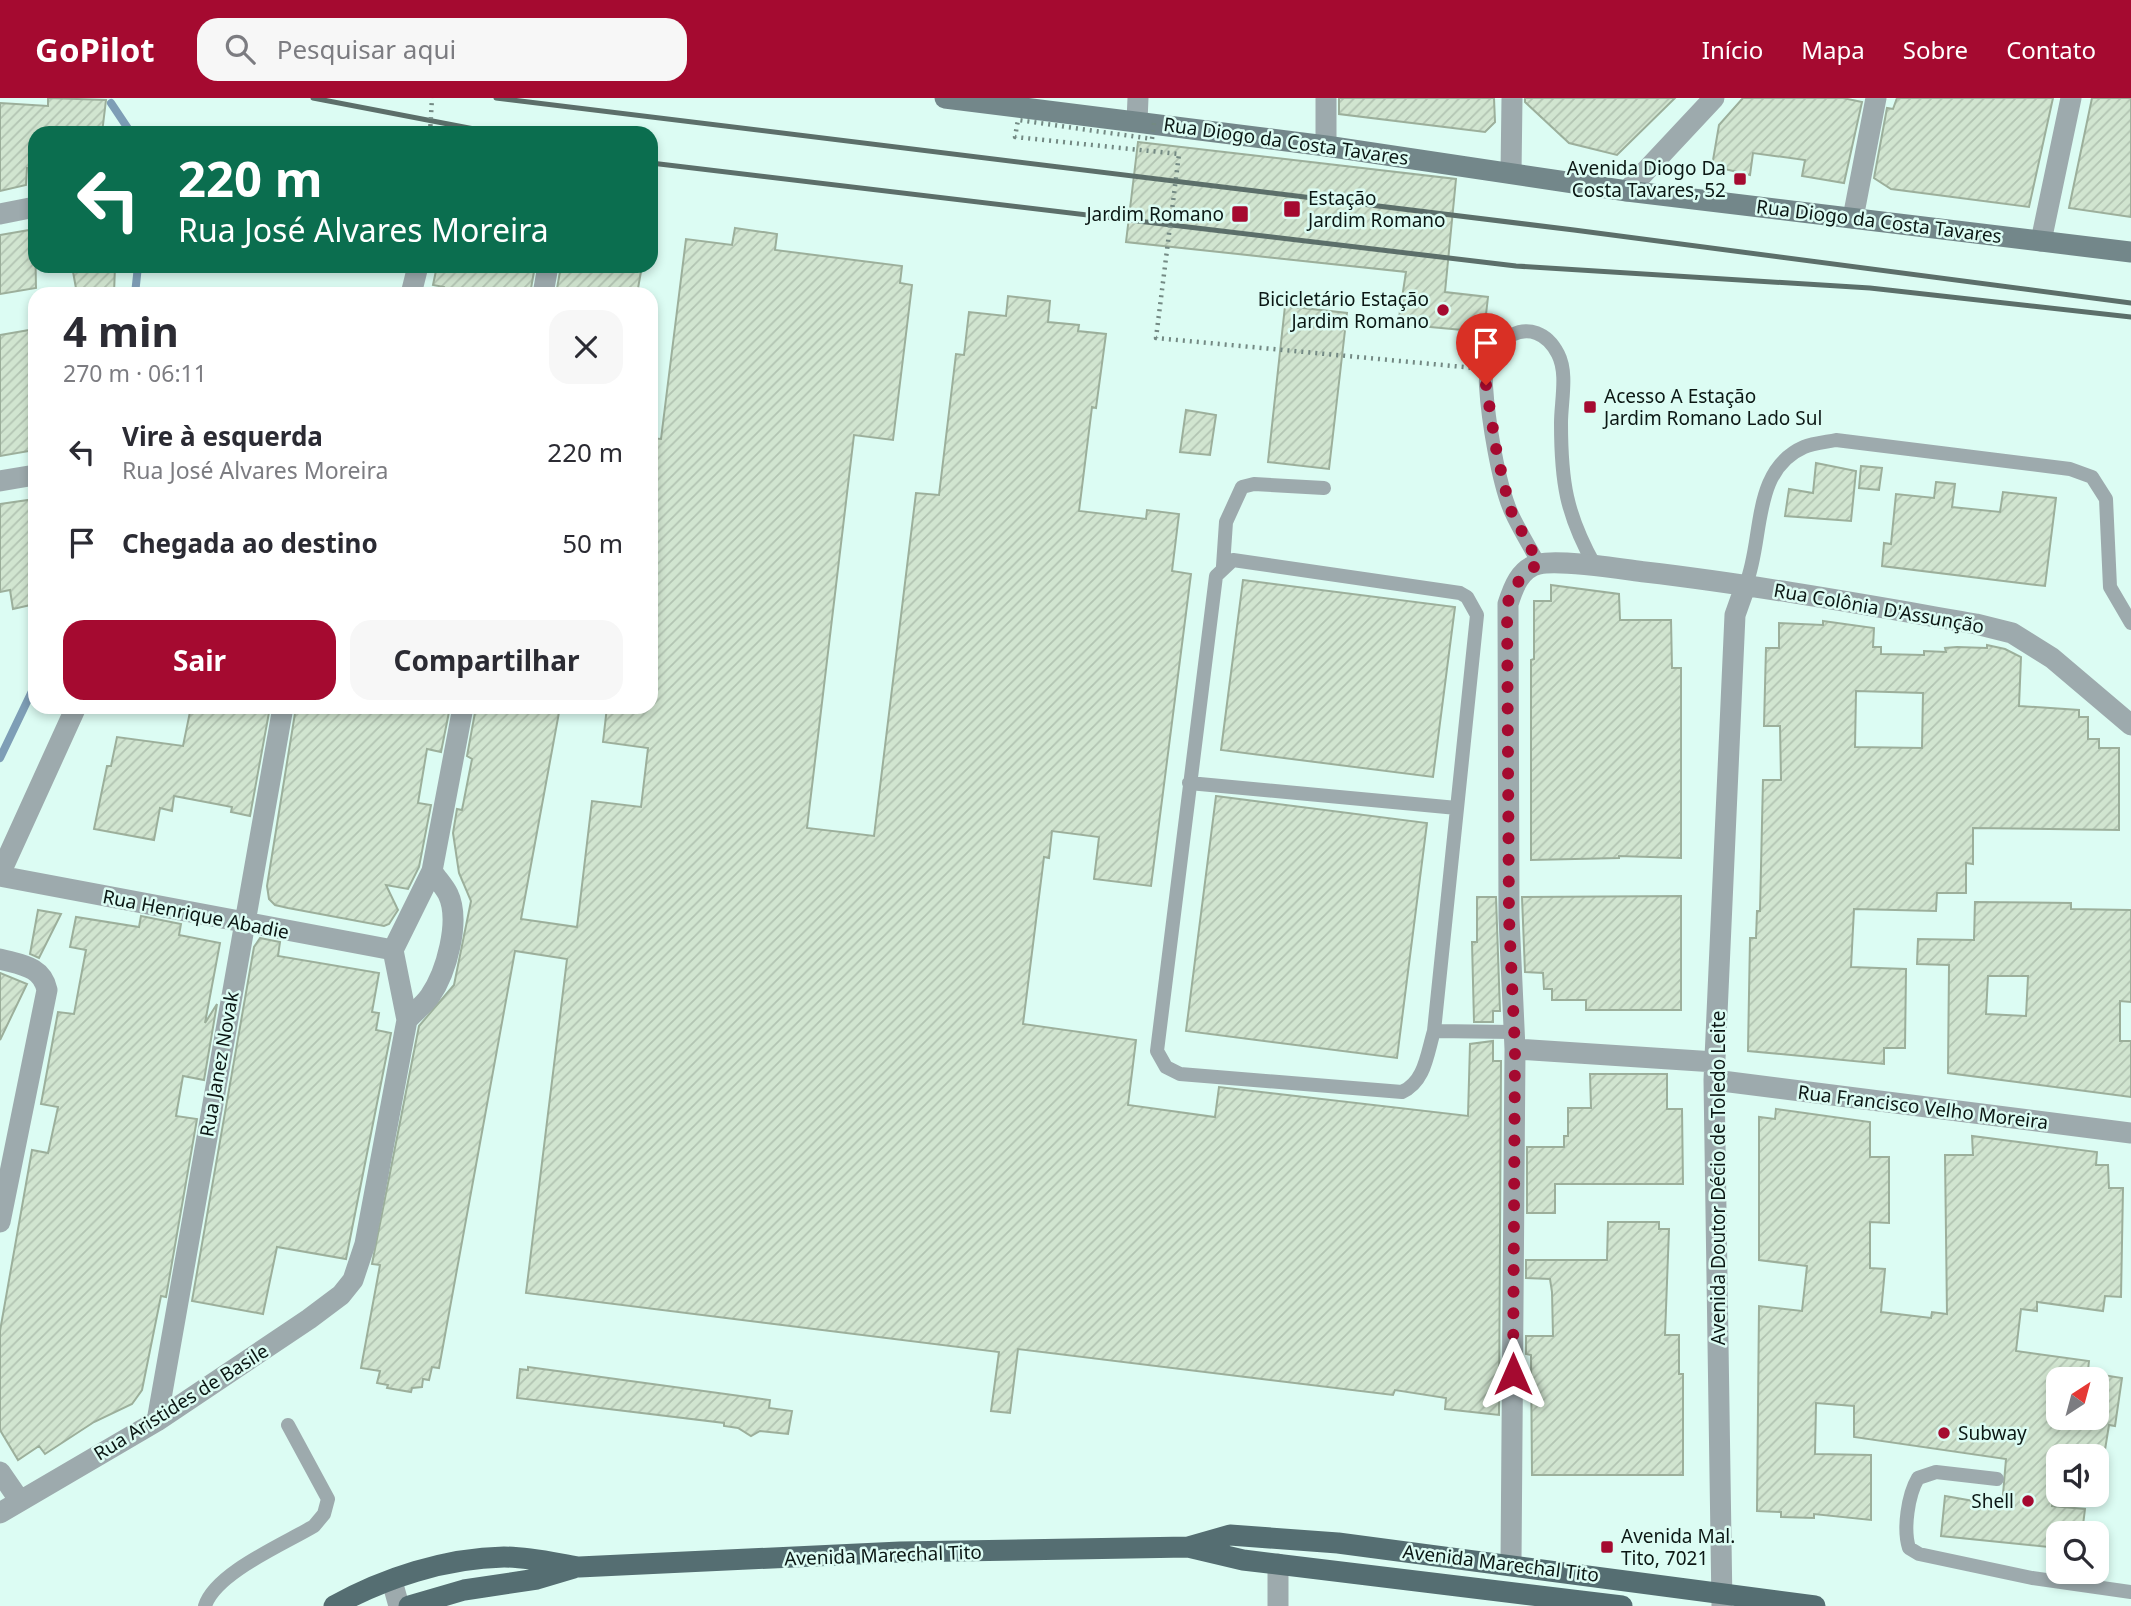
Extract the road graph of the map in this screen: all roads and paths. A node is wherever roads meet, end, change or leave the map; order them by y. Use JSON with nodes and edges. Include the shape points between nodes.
{"nodes":[{"id":1,"x":432,"y":98,"type":"edge"},
{"id":2,"x":1138,"y":98,"type":"edge"},
{"id":3,"x":1326,"y":98,"type":"edge"},
{"id":4,"x":1511,"y":98,"type":"edge"},
{"id":5,"x":1714,"y":98,"type":"edge"},
{"id":6,"x":1876,"y":98,"type":"edge"},
{"id":7,"x":2071,"y":98,"type":"edge"},
{"id":8,"x":953,"y":99,"type":"edge"},
{"id":9,"x":1146,"y":122,"type":"junction"},
{"id":10,"x":430,"y":126,"type":"edge"},
{"id":11,"x":1326,"y":146,"type":"junction"},
{"id":12,"x":1511,"y":173,"type":"junction"},
{"id":13,"x":1627,"y":191,"type":"junction"},
{"id":14,"x":28,"y":208,"type":"edge"},
{"id":15,"x":0,"y":214,"type":"edge"},
{"id":16,"x":1853,"y":218,"type":"junction"},
{"id":17,"x":2040,"y":241,"type":"junction"},
{"id":18,"x":2131,"y":252,"type":"edge"},
{"id":19,"x":1485,"y":369,"type":"junction"},
{"id":20,"x":28,"y":476,"type":"edge"},
{"id":21,"x":0,"y":481,"type":"edge"},
{"id":22,"x":1324,"y":488,"type":"dead end"},
{"id":23,"x":1539,"y":564,"type":"junction"},
{"id":24,"x":1595,"y":565,"type":"junction"},
{"id":25,"x":1223,"y":566,"type":"junction"},
{"id":26,"x":1746,"y":584,"type":"junction"},
{"id":27,"x":2131,"y":623,"type":"edge"},
{"id":28,"x":73,"y":714,"type":"edge"},
{"id":29,"x":283,"y":714,"type":"edge"},
{"id":30,"x":462,"y":714,"type":"edge"},
{"id":31,"x":2131,"y":725,"type":"edge"},
{"id":32,"x":1189,"y":783,"type":"junction"},
{"id":33,"x":1457,"y":808,"type":"junction"},
{"id":34,"x":432,"y":871,"type":"junction"},
{"id":35,"x":0,"y":875,"type":"edge"},
{"id":36,"x":244,"y":924,"type":"junction"},
{"id":37,"x":393,"y":950,"type":"junction"},
{"id":38,"x":0,"y":959,"type":"edge"},
{"id":39,"x":407,"y":1020,"type":"junction"},
{"id":40,"x":1434,"y":1031,"type":"junction"},
{"id":41,"x":1514,"y":1040,"type":"junction"},
{"id":42,"x":1715,"y":1071,"type":"junction"},
{"id":43,"x":2131,"y":1133,"type":"edge"},
{"id":44,"x":0,"y":1222,"type":"edge"},
{"id":45,"x":157,"y":1421,"type":"junction"},
{"id":46,"x":288,"y":1425,"type":"dead end"},
{"id":47,"x":0,"y":1472,"type":"edge"},
{"id":48,"x":1997,"y":1479,"type":"dead end"},
{"id":49,"x":20,"y":1501,"type":"junction"},
{"id":50,"x":0,"y":1513,"type":"edge"},
{"id":51,"x":1188,"y":1547,"type":"junction"},
{"id":52,"x":1426,"y":1553,"type":"junction"},
{"id":53,"x":1511,"y":1563,"type":"junction"},
{"id":54,"x":1278,"y":1564,"type":"junction"},
{"id":55,"x":579,"y":1567,"type":"junction"},
{"id":56,"x":392,"y":1581,"type":"junction"},
{"id":57,"x":1425,"y":1582,"type":"junction"},
{"id":58,"x":2131,"y":1592,"type":"edge"},
{"id":59,"x":1480,"y":1597,"type":"edge"},
{"id":60,"x":1722,"y":1599,"type":"edge"},
{"id":61,"x":205,"y":1606,"type":"edge"},
{"id":62,"x":334,"y":1606,"type":"edge"},
{"id":63,"x":399,"y":1606,"type":"edge"},
{"id":64,"x":409,"y":1606,"type":"edge"},
{"id":65,"x":1278,"y":1606,"type":"edge"},
{"id":66,"x":1622,"y":1606,"type":"edge"},
{"id":67,"x":1815,"y":1606,"type":"edge"}],
"edges":[{"from":1,"to":10,"type":"path","bridge":true},
{"from":2,"to":9,"type":"street"},
{"from":3,"to":11,"type":"street"},
{"from":4,"to":12,"type":"street"},
{"from":5,"to":13,"type":"street"},
{"from":6,"to":16,"type":"street"},
{"from":7,"to":17,"type":"street"},
{"from":8,"to":9,"type":"street","name":"Rua Diogo da Costa Tavares"},
{"from":9,"to":11,"type":"street","name":"Rua Diogo da Costa Tavares"},
{"from":9,"to":19,"type":"path","bridge":true,"via":[[1152,139],[1018,120],[1015,137],[1179,154],[1156,338]]},
{"from":11,"to":12,"type":"street","name":"Rua Diogo da Costa Tavares"},
{"from":12,"to":13,"type":"street","name":"Rua Diogo da Costa Tavares"},
{"from":13,"to":16,"type":"street","name":"Rua Diogo da Costa Tavares"},
{"from":14,"to":15,"type":"street"},
{"from":16,"to":17,"type":"street","name":"Rua Diogo da Costa Tavares"},
{"from":17,"to":18,"type":"street","name":"Rua Diogo da Costa Tavares"},
{"from":19,"to":23,"type":"lane","via":[[1510,509]]},
{"from":19,"to":24,"type":"lane","via":[[1494,347],[1513,334],[1529,332],[1545,339],[1558,354],[1563,375],[1565,494],[1576,533]]},
{"from":20,"to":21,"type":"street"},
{"from":22,"to":25,"type":"lane","via":[[1242,487],[1226,522]]},
{"from":23,"to":24,"type":"street","name":"Rua Colônia D'Assunção"},
{"from":23,"to":41,"type":"street","via":[[1524,572],[1507,604]]},
{"from":24,"to":26,"type":"street","name":"Rua Colônia D'Assunção"},
{"from":25,"to":32,"type":"lane","via":[[1216,576]]},
{"from":25,"to":33,"type":"lane","via":[[1233,560],[1248,560],[1467,597],[1477,615]]},
{"from":26,"to":27,"type":"lane","via":[[1758,545],[1764,493],[1778,465],[1804,447],[1836,440],[2070,469],[2092,477],[2106,499],[2110,587]]},
{"from":26,"to":31,"type":"street","name":"Rua Colônia D'Assunção","via":[[2012,634],[2052,658]]},
{"from":26,"to":42,"type":"street","name":"Avenida Doutor Décio de Toledo Leite","via":[[1735,615]]},
{"from":28,"to":35,"type":"street"},
{"from":29,"to":36,"type":"street","name":"Rua Janez Novak"},
{"from":30,"to":34,"type":"street"},
{"from":32,"to":33,"type":"lane"},
{"from":32,"to":40,"type":"lane","via":[[1157,1051],[1166,1067],[1180,1074],[1402,1092],[1420,1078]]},
{"from":33,"to":40,"type":"lane"},
{"from":34,"to":37,"type":"street"},
{"from":34,"to":39,"type":"street","via":[[449,896],[450,937],[443,970],[431,995]]},
{"from":35,"to":36,"type":"street","name":"Rua Henrique Abadie"},
{"from":36,"to":37,"type":"street","name":"Rua Henrique Abadie"},
{"from":36,"to":45,"type":"street","name":"Rua Janez Novak"},
{"from":37,"to":39,"type":"street"},
{"from":38,"to":44,"type":"street","via":[[38,972],[47,990]]},
{"from":39,"to":45,"type":"street","name":"Rua Aristides de Basile","via":[[365,1244],[353,1280],[309,1319]]},
{"from":40,"to":41,"type":"lane"},
{"from":41,"to":42,"type":"street","name":"Rua Francisco Velho Moreira"},
{"from":41,"to":53,"type":"street"},
{"from":42,"to":43,"type":"street","name":"Rua Francisco Velho Moreira"},
{"from":42,"to":60,"type":"street","name":"Avenida Doutor Décio de Toledo Leite"},
{"from":45,"to":49,"type":"street","name":"Rua Aristides de Basile"},
{"from":46,"to":61,"type":"lane","via":[[328,1499],[324,1514],[314,1526],[222,1580]]},
{"from":47,"to":49,"type":"street"},
{"from":48,"to":58,"type":"lane","via":[[1936,1472],[1917,1478],[1907,1528],[1909,1548],[2019,1575]]},
{"from":49,"to":50,"type":"street","name":"Rua Aristides de Basile"},
{"from":51,"to":52,"type":"main road","name":"Avenida Marechal Tito","via":[[1230,1535]]},
{"from":51,"to":54,"type":"main road","name":"Avenida Marechal Tito"},
{"from":51,"to":55,"type":"main road","name":"Avenida Marechal Tito","via":[[900,1552]]},
{"from":52,"to":53,"type":"main road","name":"Avenida Marechal Tito"},
{"from":52,"to":57,"type":"main road"},
{"from":53,"to":60,"type":"main road","name":"Avenida Marechal Tito"},
{"from":54,"to":57,"type":"main road","name":"Avenida Marechal Tito"},
{"from":54,"to":65,"type":"street"},
{"from":55,"to":56,"type":"main road","name":"Avenida Marechal Tito","via":[[536,1560],[479,1559],[436,1566]]},
{"from":55,"to":64,"type":"main road","name":"Avenida Marechal Tito"},
{"from":56,"to":62,"type":"main road","name":"Avenida Marechal Tito"},
{"from":56,"to":63,"type":"street"},
{"from":57,"to":59,"type":"main road","name":"Avenida Marechal Tito"},
{"from":59,"to":66,"type":"main road","name":"Avenida Marechal Tito"},
{"from":60,"to":67,"type":"main road","name":"Avenida Marechal Tito"}]}
